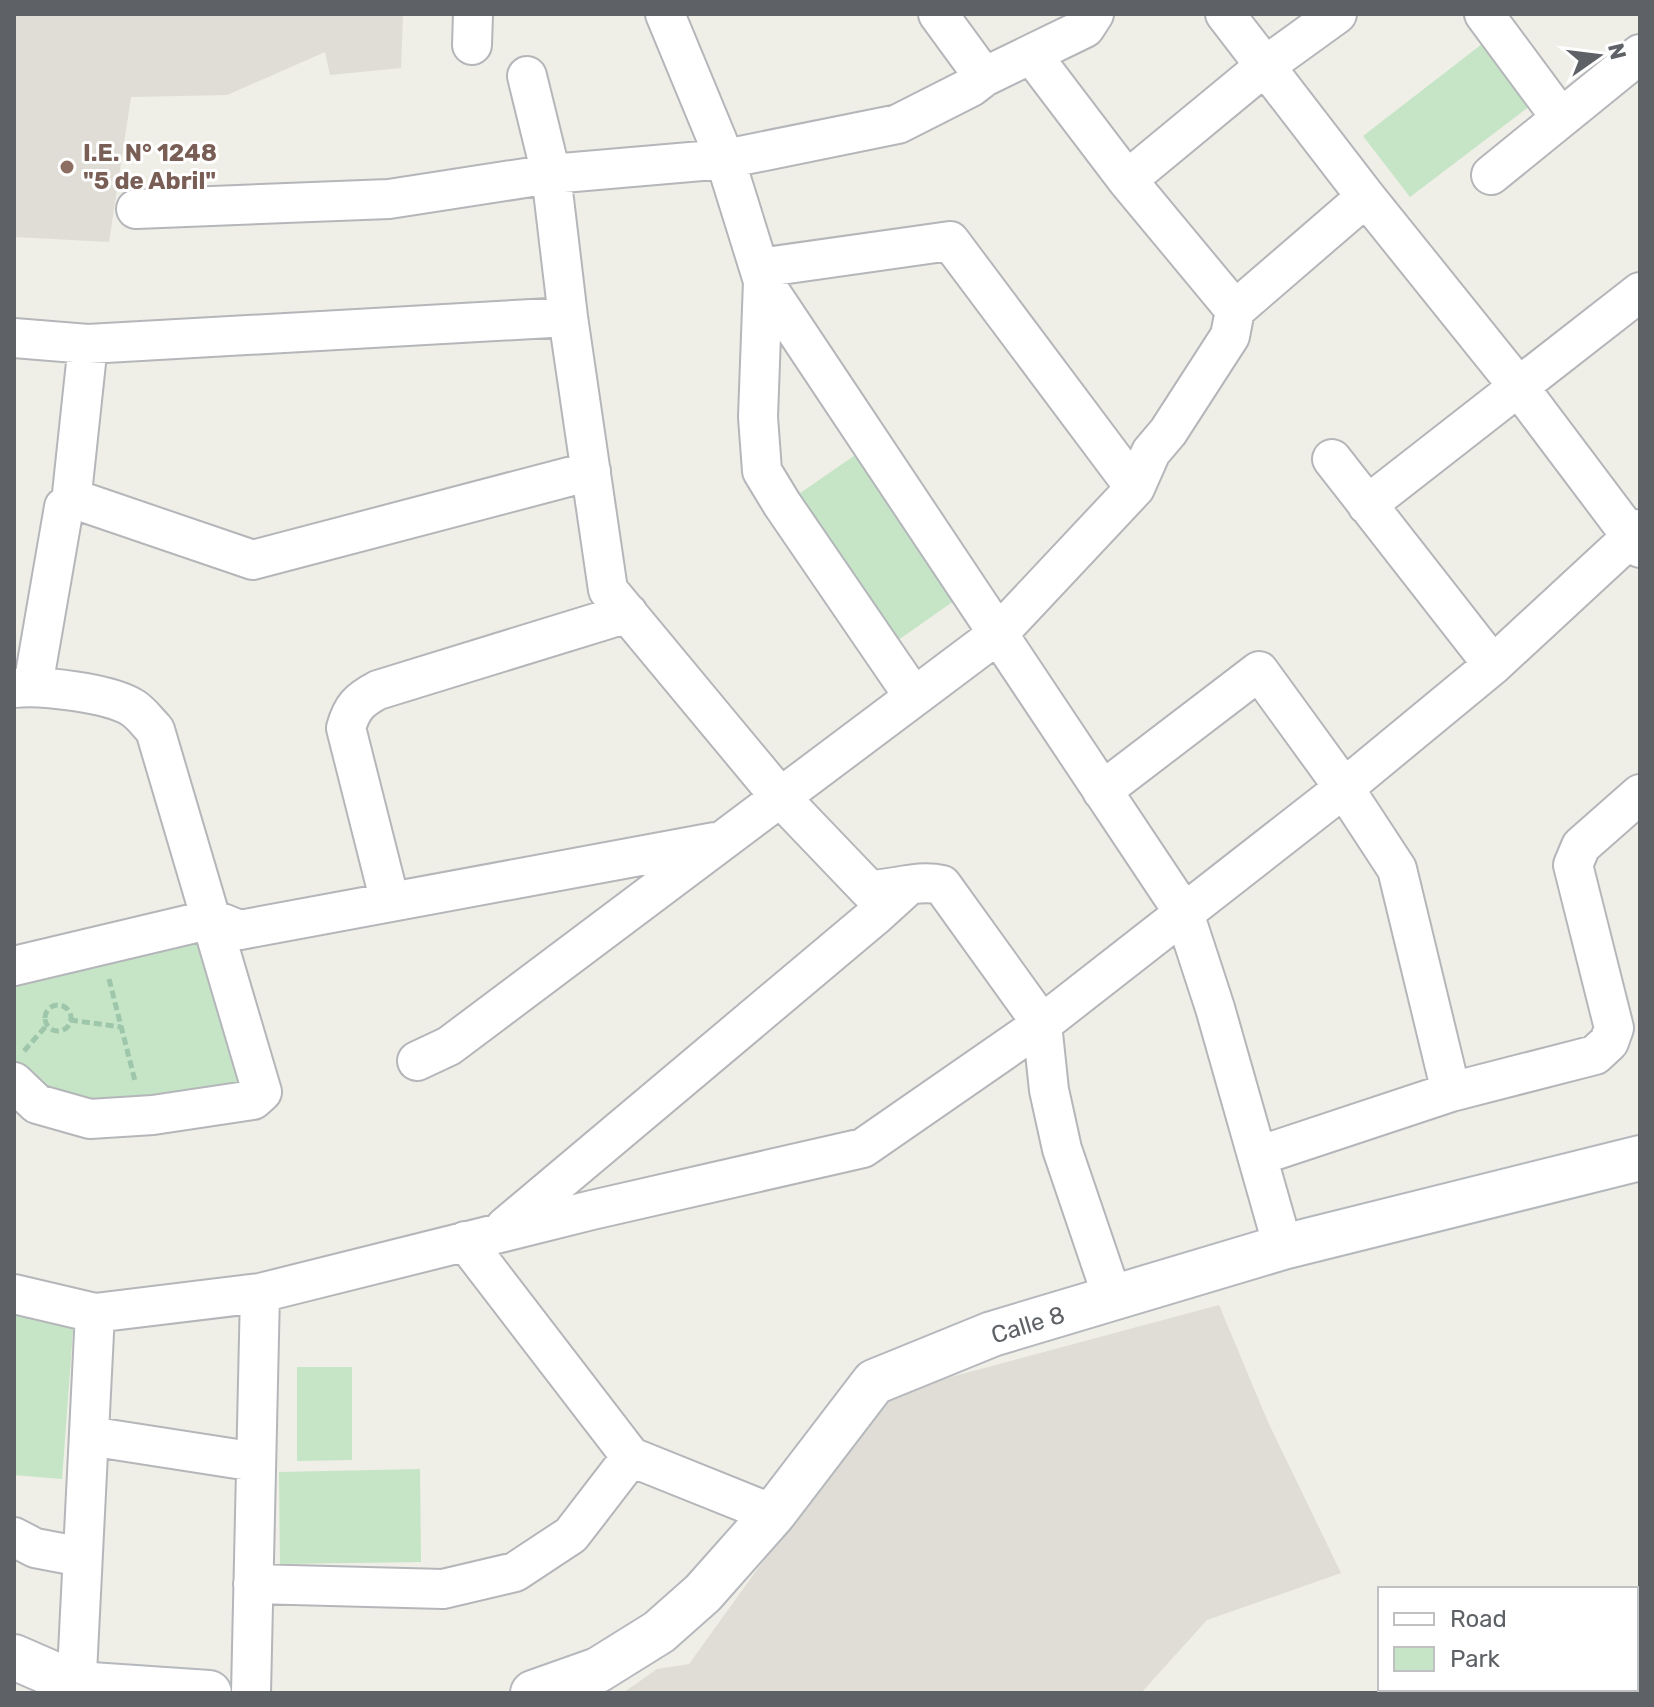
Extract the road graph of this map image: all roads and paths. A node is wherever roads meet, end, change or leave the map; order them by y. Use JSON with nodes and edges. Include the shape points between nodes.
{"nodes":[{"id":1,"x":665,"y":14,"type":"edge"},
{"id":2,"x":938,"y":14,"type":"edge"},
{"id":3,"x":1094,"y":14,"type":"edge"},
{"id":4,"x":1225,"y":14,"type":"edge"},
{"id":5,"x":1337,"y":14,"type":"edge"},
{"id":6,"x":1484,"y":14,"type":"edge"},
{"id":7,"x":1640,"y":54,"type":"edge"},
{"id":8,"x":1032,"y":55,"type":"junction"},
{"id":9,"x":1265,"y":66,"type":"junction"},
{"id":10,"x":527,"y":76,"type":"dead end"},
{"id":11,"x":984,"y":77,"type":"junction"},
{"id":12,"x":1561,"y":118,"type":"junction"},
{"id":13,"x":725,"y":159,"type":"junction"},
{"id":14,"x":551,"y":174,"type":"junction"},
{"id":15,"x":1491,"y":175,"type":"dead end"},
{"id":16,"x":1127,"y":180,"type":"junction"},
{"id":17,"x":1366,"y":197,"type":"junction"},
{"id":18,"x":136,"y":209,"type":"dead end"},
{"id":19,"x":761,"y":274,"type":"junction"},
{"id":20,"x":1640,"y":292,"type":"edge"},
{"id":21,"x":1235,"y":310,"type":"junction"},
{"id":22,"x":568,"y":317,"type":"junction"},
{"id":23,"x":14,"y":338,"type":"edge"},
{"id":24,"x":88,"y":344,"type":"junction"},
{"id":25,"x":1518,"y":386,"type":"junction"},
{"id":26,"x":1332,"y":459,"type":"dead end"},
{"id":27,"x":591,"y":471,"type":"junction"},
{"id":28,"x":1135,"y":488,"type":"junction"},
{"id":29,"x":71,"y":503,"type":"junction"},
{"id":30,"x":1367,"y":505,"type":"junction"},
{"id":31,"x":1637,"y":538,"type":"edge"},
{"id":32,"x":628,"y":613,"type":"junction"},
{"id":33,"x":998,"y":634,"type":"junction"},
{"id":34,"x":1493,"y":665,"type":"junction"},
{"id":35,"x":23,"y":687,"type":"edge"},
{"id":36,"x":914,"y":697,"type":"junction"},
{"id":37,"x":1344,"y":788,"type":"junction"},
{"id":38,"x":1102,"y":791,"type":"junction"},
{"id":39,"x":1640,"y":794,"type":"edge"},
{"id":40,"x":780,"y":797,"type":"junction"},
{"id":41,"x":723,"y":840,"type":"junction"},
{"id":42,"x":909,"y":885,"type":"junction"},
{"id":43,"x":390,"y":902,"type":"junction"},
{"id":44,"x":1184,"y":913,"type":"junction"},
{"id":45,"x":212,"y":919,"type":"junction"},
{"id":46,"x":14,"y":966,"type":"edge"},
{"id":47,"x":107,"y":971,"type":"dead end"},
{"id":48,"x":70,"y":1020,"type":"junction"},
{"id":49,"x":1042,"y":1024,"type":"junction"},
{"id":50,"x":47,"y":1025,"type":"junction"},
{"id":51,"x":121,"y":1027,"type":"junction"},
{"id":52,"x":417,"y":1061,"type":"dead end"},
{"id":53,"x":16,"y":1071,"type":"edge"},
{"id":54,"x":136,"y":1086,"type":"dead end"},
{"id":55,"x":1451,"y":1092,"type":"junction"},
{"id":56,"x":1258,"y":1156,"type":"junction"},
{"id":57,"x":1640,"y":1158,"type":"edge"},
{"id":58,"x":481,"y":1238,"type":"junction"},
{"id":59,"x":1283,"y":1247,"type":"junction"},
{"id":60,"x":260,"y":1293,"type":"junction"},
{"id":61,"x":14,"y":1294,"type":"edge"},
{"id":62,"x":1113,"y":1299,"type":"junction"},
{"id":63,"x":95,"y":1313,"type":"junction"},
{"id":64,"x":89,"y":1436,"type":"junction"},
{"id":65,"x":631,"y":1457,"type":"junction"},
{"id":66,"x":256,"y":1462,"type":"junction"},
{"id":67,"x":773,"y":1514,"type":"junction"},
{"id":68,"x":14,"y":1537,"type":"edge"},
{"id":69,"x":82,"y":1557,"type":"junction"},
{"id":70,"x":253,"y":1584,"type":"junction"},
{"id":71,"x":14,"y":1657,"type":"edge"},
{"id":72,"x":76,"y":1688,"type":"edge"},
{"id":73,"x":209,"y":1693,"type":"edge"},
{"id":74,"x":251,"y":1693,"type":"edge"},
{"id":75,"x":533,"y":1693,"type":"edge"}],
"edges":[{"from":1,"to":13,"type":"street"},
{"from":2,"to":11,"type":"street"},
{"from":3,"to":8,"type":"street","via":[[1085,28]]},
{"from":4,"to":9,"type":"street"},
{"from":5,"to":9,"type":"street"},
{"from":6,"to":12,"type":"street"},
{"from":7,"to":12,"type":"street"},
{"from":8,"to":11,"type":"street"},
{"from":8,"to":16,"type":"street"},
{"from":9,"to":16,"type":"street"},
{"from":9,"to":17,"type":"street"},
{"from":10,"to":14,"type":"street"},
{"from":11,"to":13,"type":"street","via":[[898,124]]},
{"from":12,"to":15,"type":"street"},
{"from":13,"to":14,"type":"street"},
{"from":13,"to":19,"type":"street"},
{"from":14,"to":18,"type":"street","via":[[389,199]]},
{"from":14,"to":22,"type":"street"},
{"from":16,"to":21,"type":"street"},
{"from":17,"to":21,"type":"street"},
{"from":17,"to":25,"type":"street"},
{"from":19,"to":28,"type":"street","via":[[950,241]]},
{"from":19,"to":33,"type":"street"},
{"from":19,"to":36,"type":"street","via":[[762,471]]},
{"from":20,"to":25,"type":"street"},
{"from":21,"to":28,"type":"street","via":[[1230,336],[1151,452]]},
{"from":22,"to":24,"type":"street"},
{"from":22,"to":27,"type":"street"},
{"from":23,"to":24,"type":"street"},
{"from":24,"to":29,"type":"street"},
{"from":25,"to":30,"type":"street"},
{"from":25,"to":31,"type":"street"},
{"from":26,"to":30,"type":"street"},
{"from":27,"to":29,"type":"street","via":[[253,560],[80,501]]},
{"from":27,"to":32,"type":"street","via":[[608,590]]},
{"from":28,"to":33,"type":"street"},
{"from":29,"to":35,"type":"street","via":[[64,507]]},
{"from":30,"to":34,"type":"street"},
{"from":31,"to":34,"type":"street"},
{"from":32,"to":40,"type":"street"},
{"from":32,"to":43,"type":"street","via":[[360,699],[346,728]]},
{"from":33,"to":36,"type":"street"},
{"from":33,"to":38,"type":"street"},
{"from":34,"to":37,"type":"street"},
{"from":35,"to":45,"type":"street","via":[[100,697],[132,708],[155,730]]},
{"from":36,"to":40,"type":"street"},
{"from":37,"to":38,"type":"street","via":[[1259,671]]},
{"from":37,"to":44,"type":"street"},
{"from":37,"to":55,"type":"street","via":[[1397,869]]},
{"from":38,"to":44,"type":"street"},
{"from":39,"to":55,"type":"street","via":[[1581,846],[1573,865],[1614,1028],[1609,1042],[1595,1055]]},
{"from":40,"to":41,"type":"street"},
{"from":40,"to":42,"type":"street","via":[[869,890]]},
{"from":41,"to":43,"type":"street"},
{"from":41,"to":52,"type":"street","via":[[449,1046]]},
{"from":42,"to":49,"type":"street","via":[[942,885]]},
{"from":42,"to":58,"type":"street"},
{"from":43,"to":45,"type":"street","via":[[240,930]]},
{"from":44,"to":49,"type":"street"},
{"from":44,"to":56,"type":"street"},
{"from":45,"to":46,"type":"street"},
{"from":45,"to":53,"type":"street","via":[[258,1073],[262,1092],[253,1100],[90,1119],[37,1104]]},
{"from":47,"to":51,"type":"path"},
{"from":48,"to":50,"type":"path","via":[[59,1031]]},
{"from":48,"to":50,"type":"path","via":[[66,1009],[56,1005],[46,1013]]},
{"from":48,"to":51,"type":"path"},
{"from":49,"to":58,"type":"street","via":[[863,1148]]},
{"from":49,"to":62,"type":"street","via":[[1062,1149]]},
{"from":50,"to":53,"type":"path"},
{"from":51,"to":54,"type":"path"},
{"from":55,"to":56,"type":"street"},
{"from":56,"to":59,"type":"street"},
{"from":57,"to":59,"type":"street","name":"Calle 8"},
{"from":58,"to":60,"type":"street"},
{"from":58,"to":65,"type":"street"},
{"from":59,"to":62,"type":"street","name":"Calle 8"},
{"from":60,"to":63,"type":"street"},
{"from":60,"to":66,"type":"street"},
{"from":61,"to":63,"type":"street"},
{"from":62,"to":67,"type":"street","name":"Calle 8","via":[[992,1334],[874,1382]]},
{"from":63,"to":64,"type":"street"},
{"from":64,"to":66,"type":"street"},
{"from":64,"to":69,"type":"street"},
{"from":65,"to":67,"type":"street"},
{"from":65,"to":70,"type":"street","via":[[571,1535],[515,1572],[443,1589]]},
{"from":66,"to":70,"type":"street"},
{"from":67,"to":75,"type":"street","name":"Calle 8","via":[[703,1593],[659,1632],[598,1670]]},
{"from":68,"to":69,"type":"street","via":[[35,1548]]},
{"from":69,"to":72,"type":"street"},
{"from":70,"to":74,"type":"street"},
{"from":71,"to":72,"type":"street"},
{"from":72,"to":73,"type":"street"}]}
